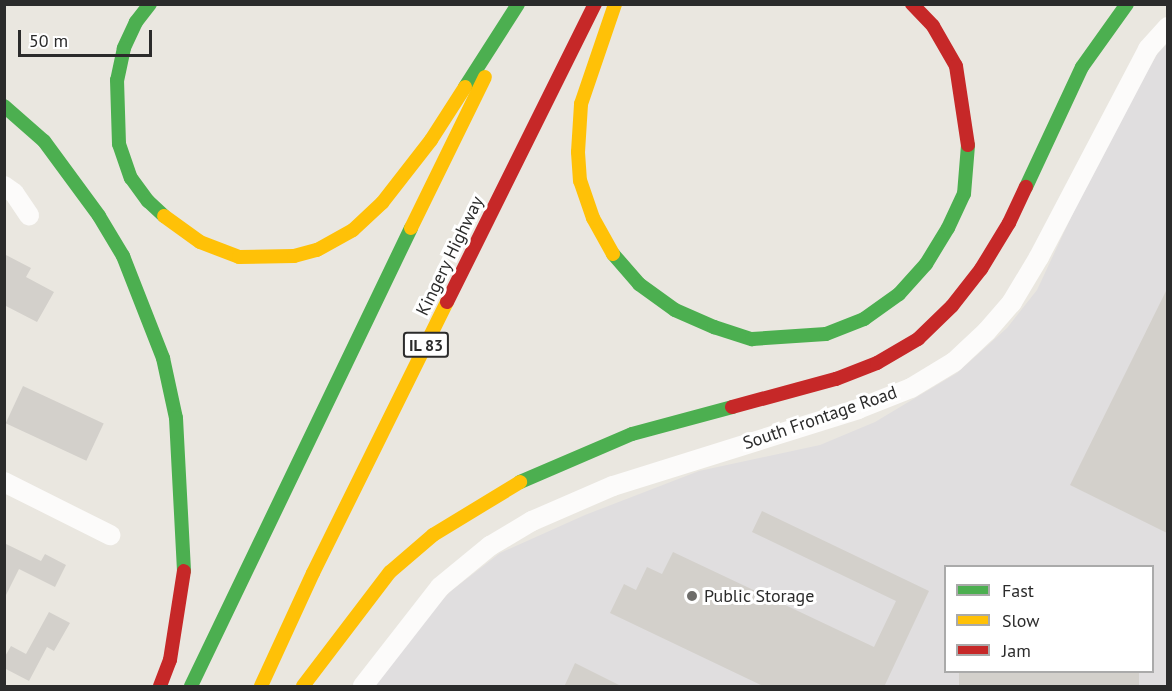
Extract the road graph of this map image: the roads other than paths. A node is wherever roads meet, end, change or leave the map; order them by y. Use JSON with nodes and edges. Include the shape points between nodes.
{"nodes":[{"id":1,"x":150,"y":4,"type":"edge"},
{"id":2,"x":519,"y":4,"type":"edge"},
{"id":3,"x":595,"y":4,"type":"edge"},
{"id":4,"x":615,"y":4,"type":"edge"},
{"id":5,"x":912,"y":4,"type":"edge"},
{"id":6,"x":1127,"y":4,"type":"edge"},
{"id":7,"x":1167,"y":27,"type":"edge"},
{"id":8,"x":4,"y":106,"type":"edge"},
{"id":9,"x":4,"y":186,"type":"edge"},
{"id":10,"x":29,"y":215,"type":"dead end"},
{"id":11,"x":4,"y":482,"type":"edge"},
{"id":12,"x":110,"y":535,"type":"dead end"},
{"id":13,"x":160,"y":687,"type":"edge"},
{"id":14,"x":191,"y":687,"type":"edge"},
{"id":15,"x":261,"y":687,"type":"edge"},
{"id":16,"x":303,"y":687,"type":"edge"},
{"id":17,"x":363,"y":687,"type":"edge"}],
"edges":[{"from":1,"to":2,"type":"main road","via":[[124,48],[117,80],[119,144],[131,178],[169,221],[200,243],[239,257],[268,257],[317,250],[353,230],[382,203],[431,140]]},
{"from":2,"to":14,"type":"main road"},
{"from":3,"to":15,"type":"main road","name":"Kingery Highway","number":"IL 83","via":[[313,573]]},
{"from":4,"to":5,"type":"main road","via":[[581,104],[580,181],[593,218],[612,253],[639,284],[675,310],[752,339],[826,333],[864,319],[899,294],[926,264],[948,228],[964,194],[969,155],[965,111],[956,66],[933,26]]},
{"from":6,"to":16,"type":"main road","via":[[1082,67],[1009,223],[981,268],[952,306],[918,339],[877,363],[836,379],[632,434],[531,476],[486,501],[433,534],[390,572]]},
{"from":7,"to":17,"type":"street","name":"South Frontage Road","via":[[1148,49],[1012,302],[954,362],[910,388],[858,409],[613,486],[532,520],[490,546],[440,587]]},
{"from":8,"to":13,"type":"main road","via":[[44,141],[99,216],[123,256],[162,358],[176,418],[184,562],[170,660]]},
{"from":9,"to":10,"type":"street"},
{"from":11,"to":12,"type":"street"}]}
